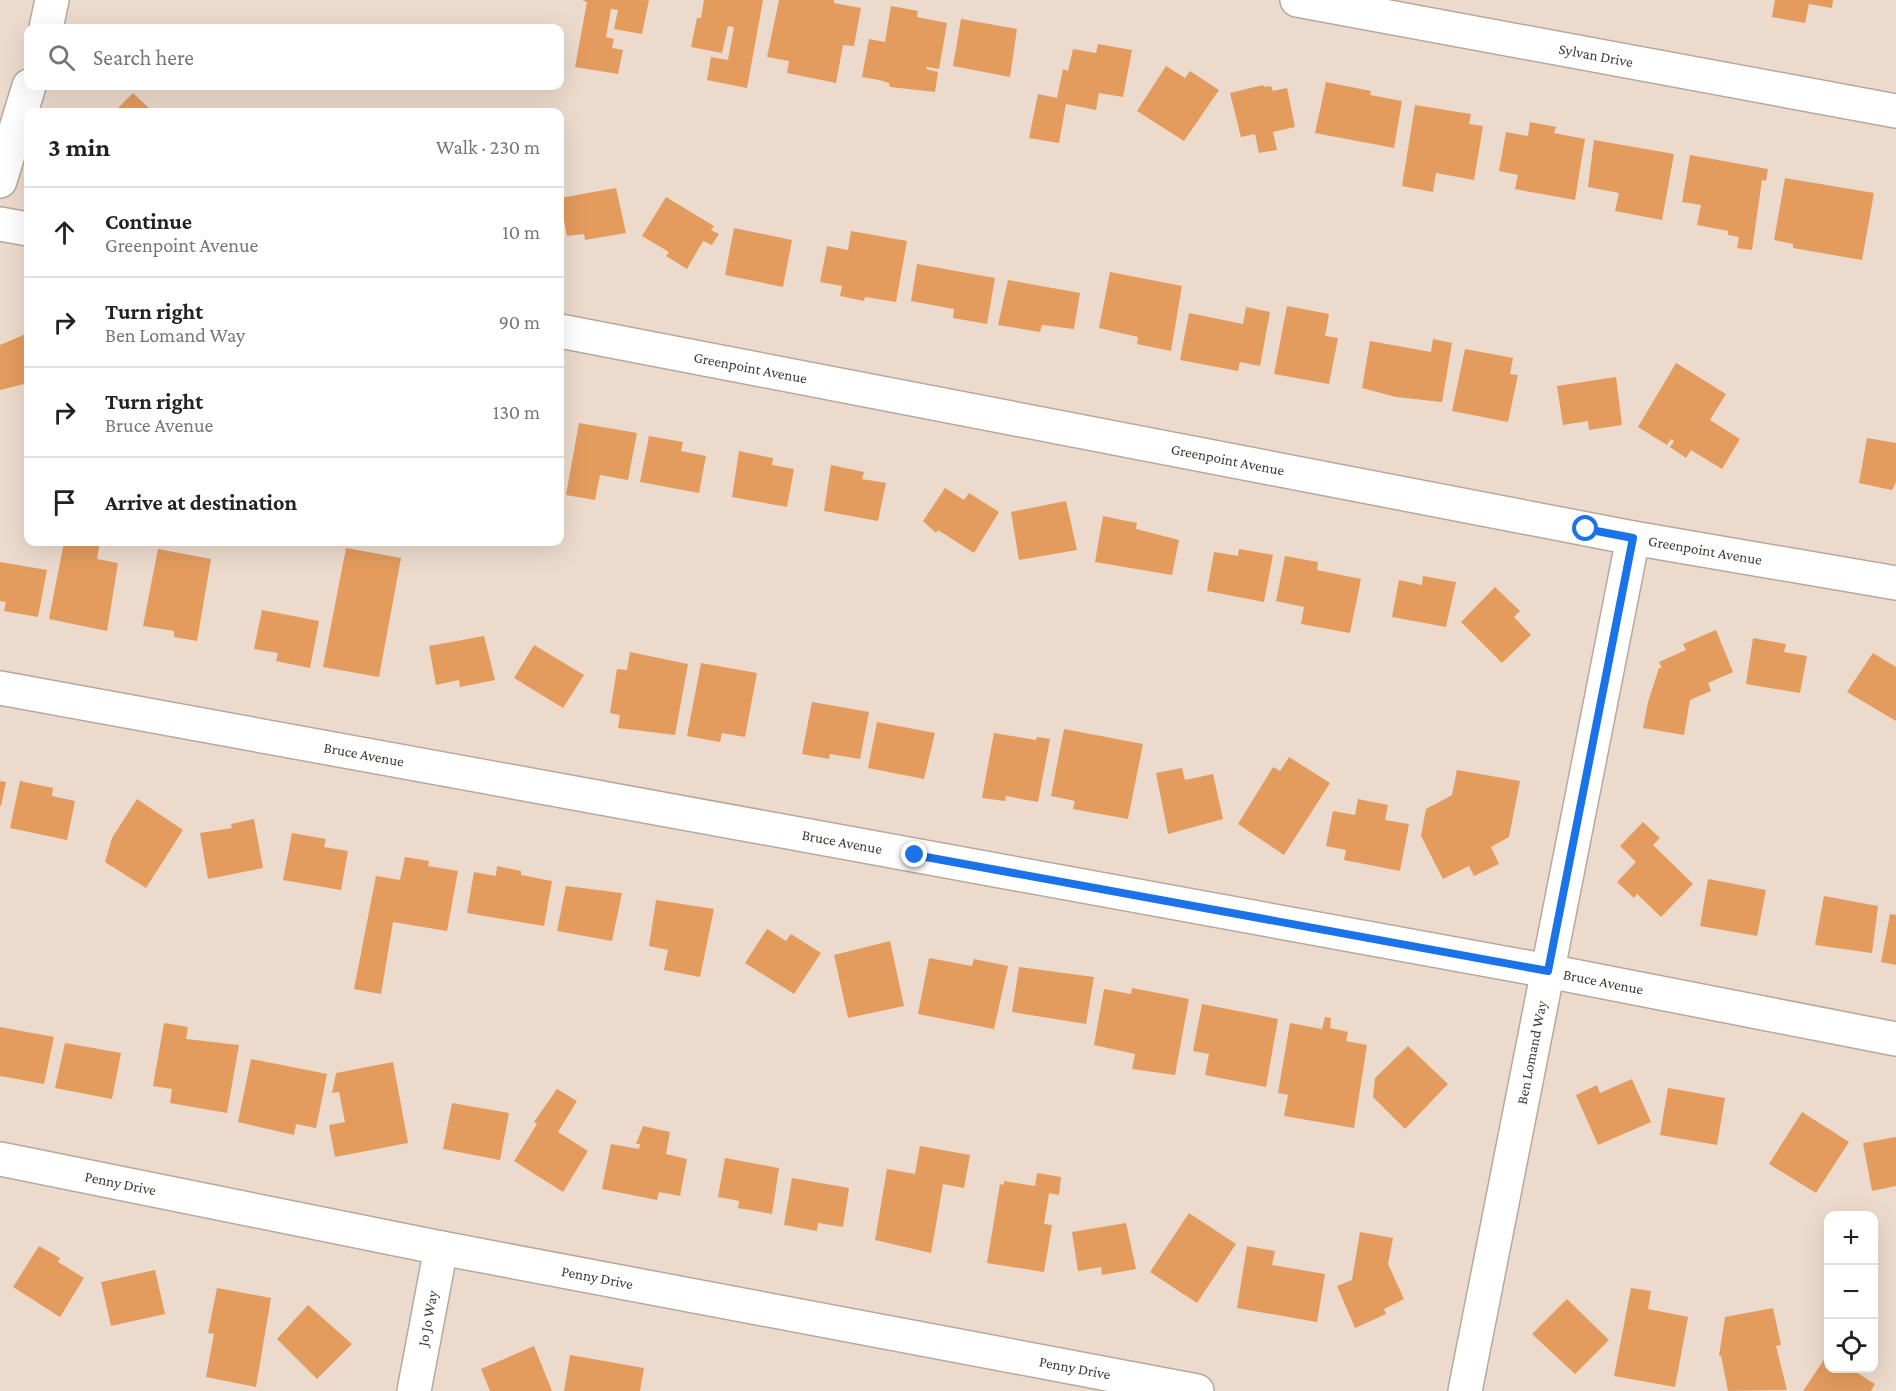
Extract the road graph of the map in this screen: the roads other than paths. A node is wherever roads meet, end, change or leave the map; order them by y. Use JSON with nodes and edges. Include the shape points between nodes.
{"nodes":[{"id":1,"x":51,"y":0,"type":"edge"},
{"id":2,"x":1297,"y":0,"type":"edge"},
{"id":3,"x":47,"y":24,"type":"edge"},
{"id":4,"x":28,"y":90,"type":"edge"},
{"id":5,"x":1896,"y":111,"type":"edge"},
{"id":6,"x":0,"y":181,"type":"edge"},
{"id":7,"x":0,"y":224,"type":"edge"},
{"id":8,"x":24,"y":228,"type":"edge"},
{"id":9,"x":564,"y":332,"type":"edge"},
{"id":10,"x":1633,"y":538,"type":"junction"},
{"id":11,"x":1896,"y":583,"type":"edge"},
{"id":12,"x":0,"y":688,"type":"edge"},
{"id":13,"x":1548,"y":971,"type":"junction"},
{"id":14,"x":1896,"y":1040,"type":"edge"},
{"id":15,"x":0,"y":1159,"type":"edge"},
{"id":16,"x":441,"y":1248,"type":"junction"},
{"id":17,"x":414,"y":1391,"type":"edge"},
{"id":18,"x":1197,"y":1391,"type":"edge"},
{"id":19,"x":1465,"y":1391,"type":"edge"}],
"edges":[{"from":1,"to":3,"type":"street"},
{"from":2,"to":5,"type":"street","name":"Sylvan Drive"},
{"from":4,"to":6,"type":"street"},
{"from":7,"to":8,"type":"street"},
{"from":9,"to":10,"type":"street","name":"Greenpoint Avenue"},
{"from":10,"to":11,"type":"street","name":"Greenpoint Avenue"},
{"from":10,"to":13,"type":"street","name":"Ben Lomand Way"},
{"from":12,"to":13,"type":"street","name":"Bruce Avenue"},
{"from":13,"to":14,"type":"street","name":"Bruce Avenue"},
{"from":13,"to":19,"type":"street","name":"Ben Lomand Way"},
{"from":15,"to":16,"type":"street","name":"Penny Drive"},
{"from":16,"to":17,"type":"street","name":"Jo Jo Way"},
{"from":16,"to":18,"type":"street","name":"Penny Drive"}]}
